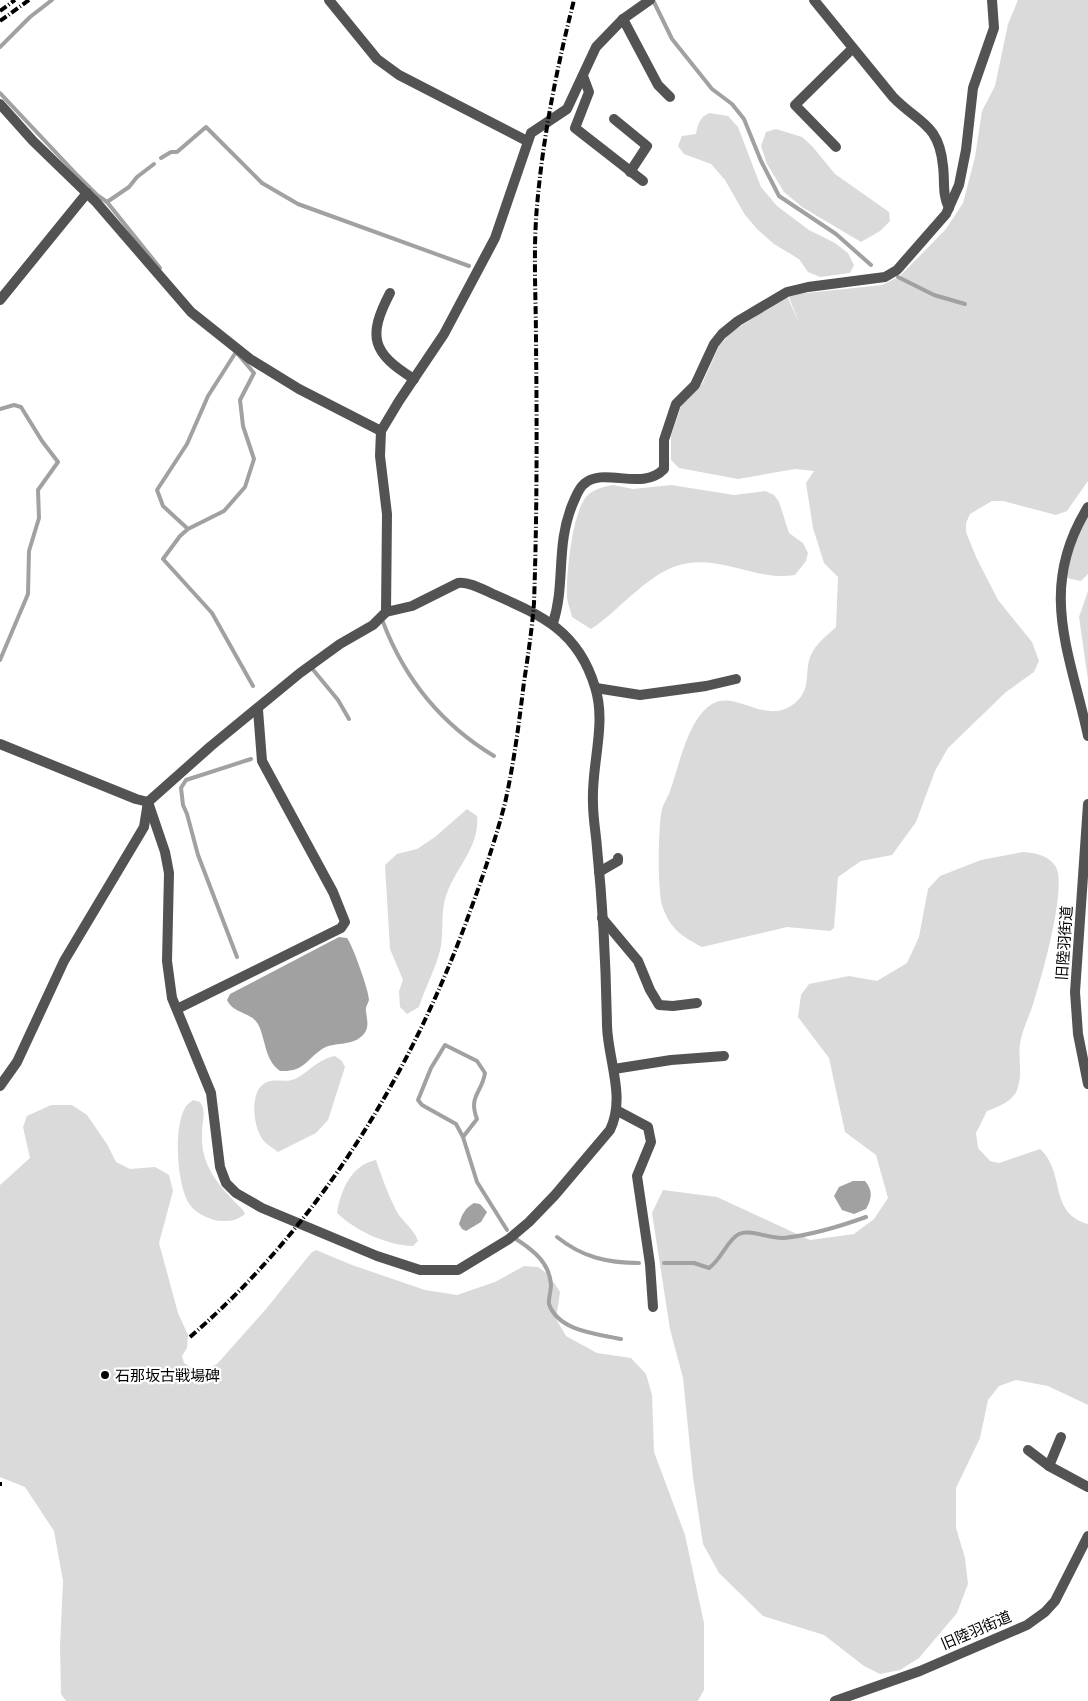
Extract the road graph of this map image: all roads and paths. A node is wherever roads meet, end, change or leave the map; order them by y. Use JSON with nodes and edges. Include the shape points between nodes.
{"nodes":[{"id":1,"x":328,"y":0,"type":"edge"},
{"id":2,"x":814,"y":0,"type":"edge"},
{"id":3,"x":992,"y":0,"type":"edge"},
{"id":4,"x":647,"y":2,"type":"edge"},
{"id":5,"x":622,"y":19,"type":"junction"},
{"id":6,"x":852,"y":49,"type":"junction"},
{"id":7,"x":583,"y":76,"type":"junction"},
{"id":8,"x":670,"y":97,"type":"dead end"},
{"id":9,"x":0,"y":104,"type":"edge"},
{"id":10,"x":614,"y":119,"type":"dead end"},
{"id":11,"x":527,"y":141,"type":"junction"},
{"id":12,"x":836,"y":147,"type":"dead end"},
{"id":13,"x":630,"y":172,"type":"junction"},
{"id":14,"x":643,"y":181,"type":"dead end"},
{"id":15,"x":87,"y":193,"type":"junction"},
{"id":16,"x":949,"y":208,"type":"junction"},
{"id":17,"x":390,"y":293,"type":"dead end"},
{"id":18,"x":0,"y":300,"type":"edge"},
{"id":19,"x":414,"y":379,"type":"junction"},
{"id":20,"x":381,"y":431,"type":"junction"},
{"id":21,"x":1088,"y":507,"type":"edge"},
{"id":22,"x":386,"y":612,"type":"junction"},
{"id":23,"x":553,"y":623,"type":"junction"},
{"id":24,"x":736,"y":678,"type":"dead end"},
{"id":25,"x":596,"y":688,"type":"junction"},
{"id":26,"x":258,"y":710,"type":"junction"},
{"id":27,"x":1088,"y":736,"type":"edge"},
{"id":28,"x":0,"y":744,"type":"edge"},
{"id":29,"x":148,"y":802,"type":"junction"},
{"id":30,"x":1088,"y":804,"type":"edge"},
{"id":31,"x":618,"y":858,"type":"dead end"},
{"id":32,"x":599,"y":872,"type":"junction"},
{"id":33,"x":602,"y":918,"type":"junction"},
{"id":34,"x":697,"y":1003,"type":"dead end"},
{"id":35,"x":177,"y":1009,"type":"junction"},
{"id":36,"x":724,"y":1056,"type":"dead end"},
{"id":37,"x":614,"y":1069,"type":"junction"},
{"id":38,"x":1088,"y":1084,"type":"edge"},
{"id":39,"x":0,"y":1086,"type":"edge"},
{"id":40,"x":616,"y":1110,"type":"junction"},
{"id":41,"x":653,"y":1307,"type":"dead end"},
{"id":42,"x":1061,"y":1437,"type":"dead end"},
{"id":43,"x":1028,"y":1450,"type":"dead end"},
{"id":44,"x":1049,"y":1466,"type":"junction"},
{"id":45,"x":1088,"y":1487,"type":"edge"},
{"id":46,"x":1088,"y":1536,"type":"edge"},
{"id":47,"x":835,"y":1701,"type":"edge"}],
"edges":[{"from":1,"to":11,"type":"street","via":[[377,59],[407,79]]},
{"from":2,"to":6,"type":"street"},
{"from":3,"to":16,"type":"street","via":[[994,28],[973,88],[959,185]]},
{"from":4,"to":5,"type":"street"},
{"from":5,"to":7,"type":"street","via":[[596,47]]},
{"from":5,"to":8,"type":"street","via":[[658,85]]},
{"from":6,"to":12,"type":"street","via":[[796,106]]},
{"from":6,"to":16,"type":"street","via":[[892,97],[930,129],[941,153],[944,199]]},
{"from":7,"to":11,"type":"street","via":[[567,109],[537,128]]},
{"from":7,"to":13,"type":"street","via":[[588,92],[575,128]]},
{"from":9,"to":15,"type":"street"},
{"from":10,"to":13,"type":"street","via":[[647,146]]},
{"from":11,"to":19,"type":"street","via":[[495,238],[444,334]]},
{"from":13,"to":14,"type":"street"},
{"from":15,"to":18,"type":"street"},
{"from":15,"to":20,"type":"street","via":[[199,318],[250,359],[299,390]]},
{"from":16,"to":23,"type":"street","via":[[912,254],[885,277],[787,292],[722,334],[695,385],[676,404],[664,440],[664,470],[645,479],[595,479],[586,482],[576,494],[561,540],[558,606]]},
{"from":17,"to":19,"type":"street","via":[[378,320],[377,339],[385,359]]},
{"from":19,"to":20,"type":"street"},
{"from":20,"to":22,"type":"street","via":[[380,456],[387,514]]},
{"from":21,"to":27,"type":"street","via":[[1062,575],[1060,598],[1061,624]]},
{"from":22,"to":23,"type":"street","via":[[412,606],[462,582],[522,606]]},
{"from":22,"to":26,"type":"street","via":[[373,625],[300,673]]},
{"from":23,"to":25,"type":"street","via":[[576,647]]},
{"from":24,"to":25,"type":"street","via":[[706,686],[640,695]]},
{"from":25,"to":32,"type":"street","via":[[599,712],[592,800]]},
{"from":26,"to":29,"type":"street","via":[[211,746]]},
{"from":26,"to":35,"type":"street","via":[[262,760],[345,922],[341,928]]},
{"from":28,"to":29,"type":"street"},
{"from":29,"to":35,"type":"street","via":[[169,873],[167,961],[172,998]]},
{"from":29,"to":39,"type":"street","via":[[144,827],[64,961],[17,1062]]},
{"from":30,"to":38,"type":"street","name":"旧陸羽街道","via":[[1075,992],[1078,1034]]},
{"from":31,"to":32,"type":"street"},
{"from":32,"to":33,"type":"street"},
{"from":33,"to":34,"type":"street","via":[[638,961],[659,1004]]},
{"from":33,"to":37,"type":"street","via":[[608,1040]]},
{"from":35,"to":40,"type":"street","via":[[210,1093],[220,1167],[226,1183],[236,1193],[262,1208],[377,1256],[420,1270],[458,1270],[509,1239],[556,1195],[610,1130]]},
{"from":36,"to":37,"type":"street"},
{"from":37,"to":40,"type":"street"},
{"from":40,"to":41,"type":"street","via":[[650,1131],[651,1142],[637,1176]]},
{"from":42,"to":44,"type":"street"},
{"from":43,"to":44,"type":"street"},
{"from":44,"to":45,"type":"street"},
{"from":46,"to":47,"type":"street","name":"旧陸羽街道","via":[[1055,1601],[1027,1625],[911,1674]]}]}
